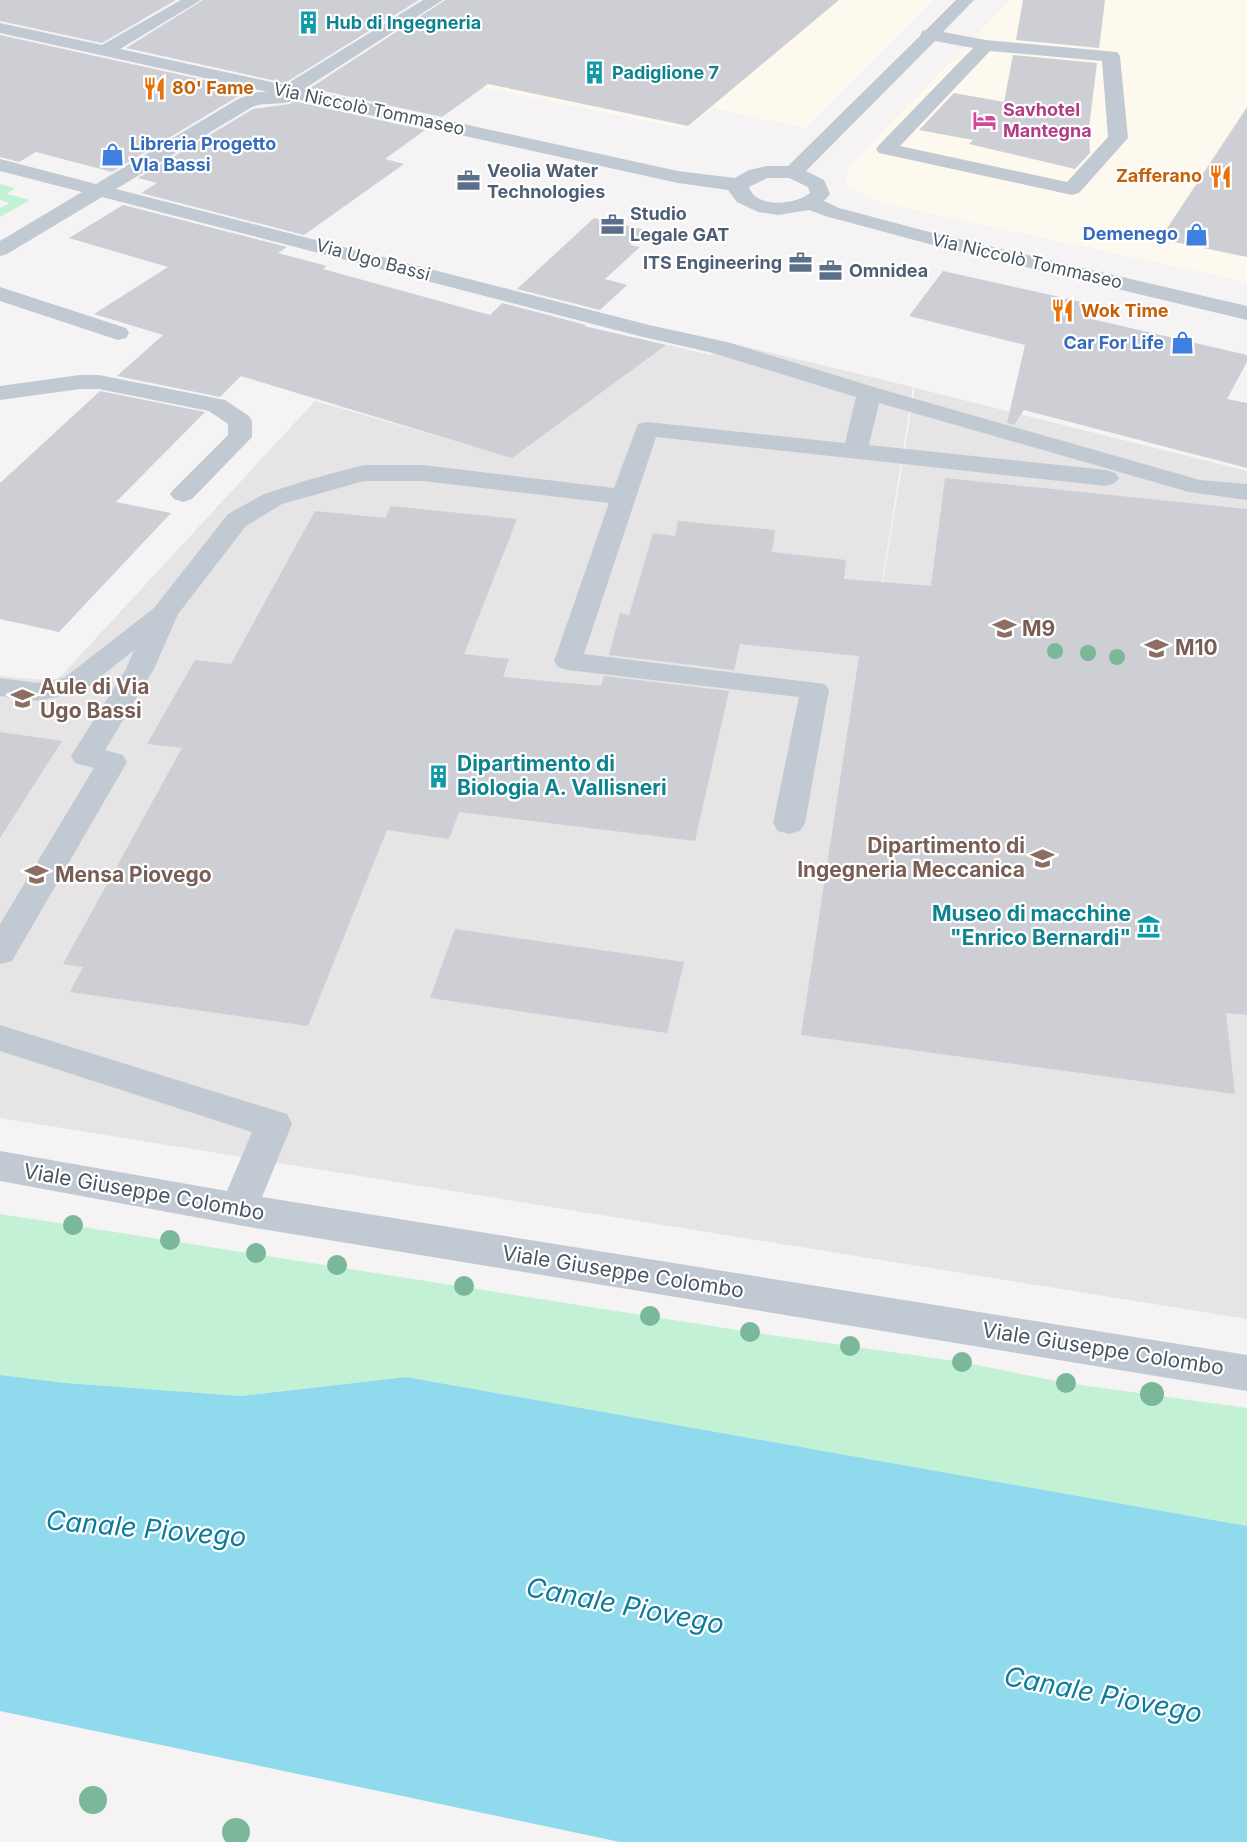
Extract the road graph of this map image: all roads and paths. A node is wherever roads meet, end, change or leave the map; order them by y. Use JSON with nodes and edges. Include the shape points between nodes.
{"nodes":[{"id":1,"x":193,"y":0,"type":"edge"},
{"id":2,"x":435,"y":0,"type":"edge"},
{"id":3,"x":966,"y":0,"type":"edge"},
{"id":4,"x":0,"y":28,"type":"edge"},
{"id":5,"x":1026,"y":30,"type":"dead end"},
{"id":6,"x":928,"y":35,"type":"junction"},
{"id":7,"x":986,"y":45,"type":"junction"},
{"id":8,"x":1007,"y":47,"type":"junction"},
{"id":9,"x":104,"y":51,"type":"junction"},
{"id":10,"x":287,"y":92,"type":"junction"},
{"id":11,"x":336,"y":102,"type":"junction"},
{"id":12,"x":0,"y":165,"type":"edge"},
{"id":13,"x":793,"y":173,"type":"junction"},
{"id":14,"x":739,"y":185,"type":"junction"},
{"id":15,"x":100,"y":190,"type":"junction"},
{"id":16,"x":810,"y":203,"type":"junction"},
{"id":17,"x":0,"y":250,"type":"edge"},
{"id":18,"x":0,"y":294,"type":"edge"},
{"id":19,"x":1247,"y":313,"type":"edge"},
{"id":20,"x":118,"y":333,"type":"dead end"},
{"id":21,"x":0,"y":393,"type":"edge"},
{"id":22,"x":869,"y":393,"type":"junction"},
{"id":23,"x":855,"y":450,"type":"junction"},
{"id":24,"x":1198,"y":488,"type":"junction"},
{"id":25,"x":1247,"y":492,"type":"edge"},
{"id":26,"x":183,"y":494,"type":"dead end"},
{"id":27,"x":624,"y":497,"type":"junction"},
{"id":28,"x":165,"y":612,"type":"junction"},
{"id":29,"x":0,"y":687,"type":"edge"},
{"id":30,"x":789,"y":823,"type":"dead end"},
{"id":31,"x":0,"y":952,"type":"edge"},
{"id":32,"x":0,"y":1038,"type":"edge"},
{"id":33,"x":0,"y":1166,"type":"edge"},
{"id":34,"x":238,"y":1209,"type":"junction"},
{"id":35,"x":1247,"y":1372,"type":"edge"}],
"edges":[{"from":1,"to":9,"type":"street"},
{"from":2,"to":10,"type":"street"},
{"from":3,"to":6,"type":"street"},
{"from":4,"to":9,"type":"street","name":"Via Niccolò Tommaseo"},
{"from":5,"to":8,"type":"street","via":[[1010,38]]},
{"from":6,"to":7,"type":"street"},
{"from":6,"to":13,"type":"street"},
{"from":7,"to":8,"type":"street"},
{"from":7,"to":8,"type":"street","via":[[886,149],[1072,189],[1118,138],[1111,56]]},
{"from":9,"to":10,"type":"street","name":"Via Niccolò Tommaseo"},
{"from":10,"to":11,"type":"street","name":"Via Niccolò Tommaseo"},
{"from":11,"to":14,"type":"street","name":"Via Niccolò Tommaseo","via":[[678,177]]},
{"from":11,"to":15,"type":"street","via":[[258,98]]},
{"from":12,"to":15,"type":"street","name":"Via Ugo Bassi"},
{"from":13,"to":14,"type":"street","via":[[750,176]]},
{"from":13,"to":16,"type":"street","via":[[811,180],[820,189]]},
{"from":14,"to":16,"type":"street","via":[[741,196],[759,206],[786,208]]},
{"from":15,"to":17,"type":"street"},
{"from":15,"to":22,"type":"street","name":"Via Ugo Bassi","via":[[719,347]]},
{"from":16,"to":19,"type":"street","name":"Via Niccolò Tommaseo","via":[[832,213],[923,237]]},
{"from":18,"to":20,"type":"street"},
{"from":21,"to":26,"type":"street","via":[[99,382],[217,405],[240,421],[240,437]]},
{"from":22,"to":23,"type":"street"},
{"from":22,"to":24,"type":"street","name":"Via Ugo Bassi"},
{"from":23,"to":24,"type":"street"},
{"from":23,"to":27,"type":"street","via":[[647,429]]},
{"from":24,"to":25,"type":"street"},
{"from":27,"to":28,"type":"street","via":[[423,473],[364,473],[320,484],[273,500],[237,519]]},
{"from":27,"to":30,"type":"street","via":[[568,661],[815,690]]},
{"from":28,"to":29,"type":"street","via":[[73,685],[38,692]]},
{"from":28,"to":31,"type":"street","via":[[141,669],[86,756],[112,762]]},
{"from":32,"to":34,"type":"street","via":[[274,1124]]},
{"from":33,"to":34,"type":"street","name":"Viale Giuseppe Colombo"},
{"from":34,"to":35,"type":"street","name":"Viale Giuseppe Colombo"}]}
